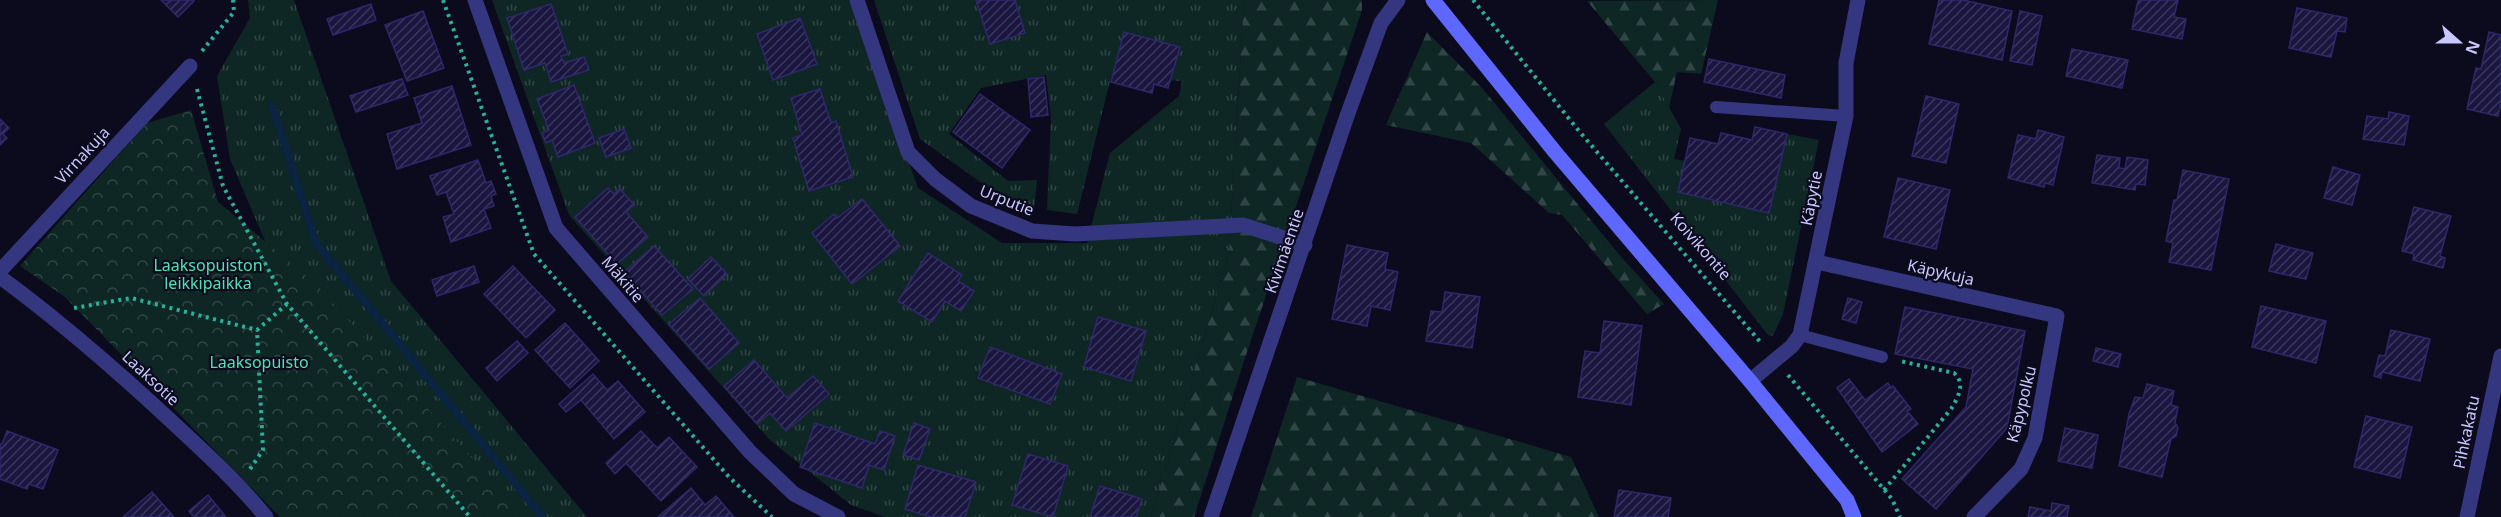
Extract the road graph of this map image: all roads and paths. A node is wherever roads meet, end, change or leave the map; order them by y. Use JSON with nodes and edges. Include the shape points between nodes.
{"nodes":[{"id":1,"x":234,"y":0,"type":"edge"},
{"id":2,"x":475,"y":0,"type":"edge"},
{"id":3,"x":857,"y":0,"type":"edge"},
{"id":4,"x":1398,"y":0,"type":"edge"},
{"id":5,"x":1433,"y":0,"type":"edge"},
{"id":6,"x":1473,"y":0,"type":"edge"},
{"id":7,"x":1858,"y":0,"type":"edge"},
{"id":8,"x":190,"y":66,"type":"junction"},
{"id":9,"x":1716,"y":107,"type":"dead end"},
{"id":10,"x":1846,"y":116,"type":"junction"},
{"id":11,"x":1305,"y":245,"type":"junction"},
{"id":12,"x":1817,"y":262,"type":"junction"},
{"id":13,"x":0,"y":271,"type":"edge"},
{"id":14,"x":0,"y":278,"type":"edge"},
{"id":15,"x":287,"y":304,"type":"junction"},
{"id":16,"x":49,"y":313,"type":"junction"},
{"id":17,"x":2057,"y":316,"type":"joint"},
{"id":18,"x":256,"y":330,"type":"junction"},
{"id":19,"x":1800,"y":335,"type":"junction"},
{"id":20,"x":2501,"y":356,"type":"edge"},
{"id":21,"x":1882,"y":357,"type":"joint"},
{"id":22,"x":1776,"y":360,"type":"junction"},
{"id":23,"x":1750,"y":381,"type":"junction"},
{"id":24,"x":240,"y":485,"type":"junction"},
{"id":25,"x":1884,"y":490,"type":"junction"},
{"id":26,"x":266,"y":517,"type":"edge"},
{"id":27,"x":470,"y":517,"type":"edge"},
{"id":28,"x":838,"y":517,"type":"edge"},
{"id":29,"x":1211,"y":517,"type":"edge"},
{"id":30,"x":1854,"y":517,"type":"edge"},
{"id":31,"x":1900,"y":517,"type":"edge"},
{"id":32,"x":1974,"y":517,"type":"edge"},
{"id":33,"x":2468,"y":517,"type":"edge"}],
"edges":[{"from":1,"to":8,"type":"path","via":[[234,12]]},
{"from":2,"to":28,"type":"street","name":"Mäkitie","via":[[556,228],[750,452],[794,494]]},
{"from":3,"to":11,"type":"street","name":"Urputie","via":[[908,152],[971,206],[1032,231],[1075,234],[1243,225]]},
{"from":4,"to":11,"type":"street","name":"Kivimäentie","via":[[1381,23]]},
{"from":5,"to":23,"type":"main road","via":[[1555,152]]},
{"from":6,"to":22,"type":"path","name":"Koivikontie"},
{"from":7,"to":10,"type":"street","name":"Käpytie","via":[[1846,63]]},
{"from":8,"to":13,"type":"street","name":"Virnakuja"},
{"from":8,"to":15,"type":"path","via":[[224,186]]},
{"from":9,"to":10,"type":"lane"},
{"from":10,"to":12,"type":"street","name":"Käpytie"},
{"from":11,"to":29,"type":"street","name":"Kivimäentie"},
{"from":12,"to":17,"type":"street","name":"Käpykuja"},
{"from":12,"to":19,"type":"street","name":"Käpytie"},
{"from":14,"to":16,"type":"street","name":"Laaksotie"},
{"from":15,"to":18,"type":"path"},
{"from":15,"to":27,"type":"path"},
{"from":16,"to":18,"type":"path","via":[[130,298]]},
{"from":16,"to":24,"type":"street","name":"Laaksotie"},
{"from":17,"to":32,"type":"street","name":"Käpypolku","via":[[2035,438],[2021,469]]},
{"from":18,"to":24,"type":"path","via":[[263,450]]},
{"from":19,"to":21,"type":"lane"},
{"from":19,"to":22,"type":"street"},
{"from":20,"to":33,"type":"street","name":"Pihkakatu"},
{"from":21,"to":25,"type":"path","via":[[1954,373],[1961,385],[1959,398],[1951,409]]},
{"from":22,"to":23,"type":"street"},
{"from":22,"to":25,"type":"path","name":"Koivikontie"},
{"from":23,"to":30,"type":"main road","via":[[1847,500]]},
{"from":24,"to":26,"type":"street","name":"Laaksotie"},
{"from":25,"to":31,"type":"path","name":"Koivikontie"}]}
